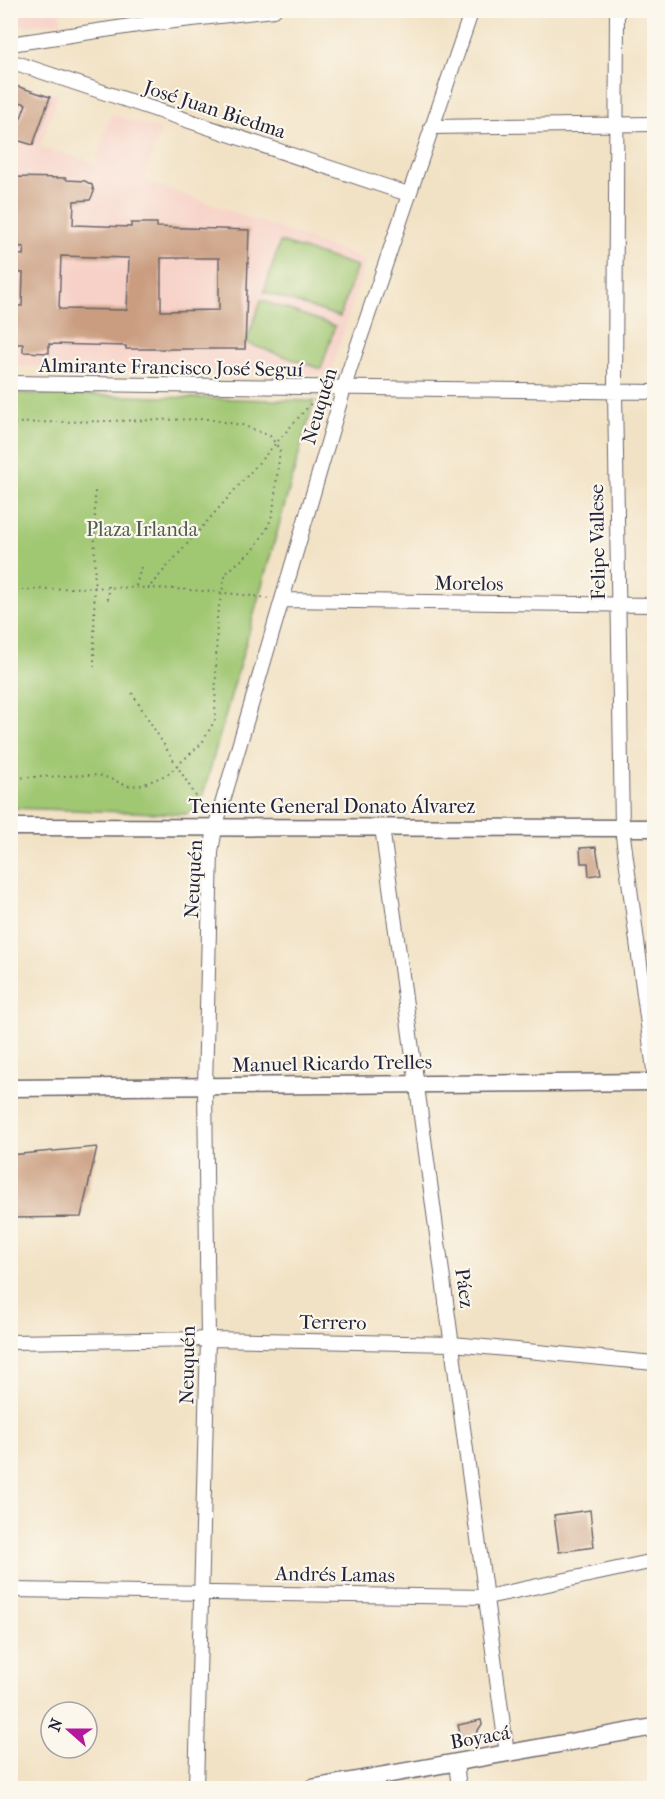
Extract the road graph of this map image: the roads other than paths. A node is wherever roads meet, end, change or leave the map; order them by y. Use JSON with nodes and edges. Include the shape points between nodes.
{"nodes":[{"id":1,"x":274,"y":10,"type":"edge"},
{"id":2,"x":472,"y":10,"type":"edge"},
{"id":3,"x":617,"y":10,"type":"edge"},
{"id":4,"x":138,"y":18,"type":"edge"},
{"id":5,"x":10,"y":44,"type":"edge"},
{"id":6,"x":10,"y":61,"type":"edge"},
{"id":7,"x":615,"y":124,"type":"junction"},
{"id":8,"x":654,"y":124,"type":"edge"},
{"id":9,"x":431,"y":127,"type":"junction"},
{"id":10,"x":408,"y":194,"type":"junction"},
{"id":11,"x":14,"y":383,"type":"edge"},
{"id":12,"x":344,"y":390,"type":"junction"},
{"id":13,"x":615,"y":392,"type":"junction"},
{"id":14,"x":654,"y":393,"type":"edge"},
{"id":15,"x":283,"y":600,"type":"junction"},
{"id":16,"x":617,"y":605,"type":"junction"},
{"id":17,"x":654,"y":605,"type":"edge"},
{"id":18,"x":10,"y":827,"type":"edge"},
{"id":19,"x":382,"y":827,"type":"junction"},
{"id":20,"x":215,"y":828,"type":"junction"},
{"id":21,"x":622,"y":828,"type":"junction"},
{"id":22,"x":654,"y":828,"type":"edge"},
{"id":23,"x":654,"y":1070,"type":"edge"},
{"id":24,"x":654,"y":1082,"type":"edge"},
{"id":25,"x":417,"y":1083,"type":"junction"},
{"id":26,"x":206,"y":1086,"type":"junction"},
{"id":27,"x":10,"y":1088,"type":"edge"},
{"id":28,"x":208,"y":1338,"type":"junction"},
{"id":29,"x":10,"y":1342,"type":"edge"},
{"id":30,"x":453,"y":1344,"type":"junction"},
{"id":31,"x":654,"y":1363,"type":"edge"},
{"id":32,"x":654,"y":1561,"type":"edge"},
{"id":33,"x":10,"y":1590,"type":"edge"},
{"id":34,"x":200,"y":1591,"type":"junction"},
{"id":35,"x":487,"y":1597,"type":"junction"},
{"id":36,"x":654,"y":1727,"type":"edge"},
{"id":37,"x":507,"y":1754,"type":"junction"},
{"id":38,"x":456,"y":1763,"type":"junction"},
{"id":39,"x":196,"y":1788,"type":"edge"},
{"id":40,"x":312,"y":1788,"type":"edge"},
{"id":41,"x":459,"y":1788,"type":"edge"}],
"edges":[{"from":1,"to":4,"type":"street"},
{"from":2,"to":9,"type":"street","name":"Neuquén"},
{"from":3,"to":7,"type":"street","name":"Felipe Vallese"},
{"from":4,"to":5,"type":"street"},
{"from":6,"to":10,"type":"street","name":"José Juan Biedma"},
{"from":7,"to":8,"type":"street"},
{"from":7,"to":9,"type":"street"},
{"from":7,"to":13,"type":"street","name":"Felipe Vallese"},
{"from":9,"to":10,"type":"street","name":"Neuquén"},
{"from":10,"to":12,"type":"street","name":"Neuquén"},
{"from":11,"to":12,"type":"street","name":"Almirante Francisco José Seguí"},
{"from":12,"to":13,"type":"street","name":"Almirante Francisco José Seguí"},
{"from":12,"to":15,"type":"street","name":"Neuquén"},
{"from":13,"to":14,"type":"street","name":"Almirante Francisco José Seguí"},
{"from":13,"to":16,"type":"street","name":"Felipe Vallese"},
{"from":15,"to":16,"type":"street","name":"Morelos"},
{"from":15,"to":20,"type":"street","name":"Neuquén"},
{"from":16,"to":17,"type":"street","name":"Morelos"},
{"from":16,"to":21,"type":"street","name":"Felipe Vallese"},
{"from":18,"to":20,"type":"street","name":"Teniente General Donato Álvarez"},
{"from":19,"to":20,"type":"street","name":"Teniente General Donato Álvarez"},
{"from":19,"to":21,"type":"street","name":"Teniente General Donato Álvarez"},
{"from":19,"to":25,"type":"street","name":"Páez"},
{"from":20,"to":26,"type":"street","name":"Neuquén","via":[[211,852]]},
{"from":21,"to":22,"type":"street","name":"Teniente General Donato Álvarez"},
{"from":21,"to":23,"type":"street","name":"Felipe Vallese"},
{"from":24,"to":25,"type":"street","name":"Manuel Ricardo Trelles"},
{"from":25,"to":26,"type":"street","name":"Manuel Ricardo Trelles"},
{"from":25,"to":30,"type":"street","name":"Páez"},
{"from":26,"to":27,"type":"street","name":"Manuel Ricardo Trelles"},
{"from":26,"to":28,"type":"street","name":"Neuquén"},
{"from":28,"to":29,"type":"street","name":"Terrero"},
{"from":28,"to":30,"type":"street","name":"Terrero"},
{"from":28,"to":34,"type":"street","name":"Neuquén"},
{"from":30,"to":31,"type":"street","name":"Terrero"},
{"from":30,"to":35,"type":"street","name":"Páez"},
{"from":32,"to":35,"type":"street","name":"Andrés Lamas"},
{"from":33,"to":34,"type":"street","name":"Andrés Lamas"},
{"from":34,"to":35,"type":"street","name":"Andrés Lamas"},
{"from":34,"to":39,"type":"street","name":"Neuquén"},
{"from":35,"to":37,"type":"street","name":"Páez"},
{"from":36,"to":37,"type":"street","name":"Boyacá"},
{"from":37,"to":38,"type":"street","name":"Boyacá"},
{"from":38,"to":40,"type":"street","name":"Boyacá"},
{"from":38,"to":41,"type":"street"}]}
